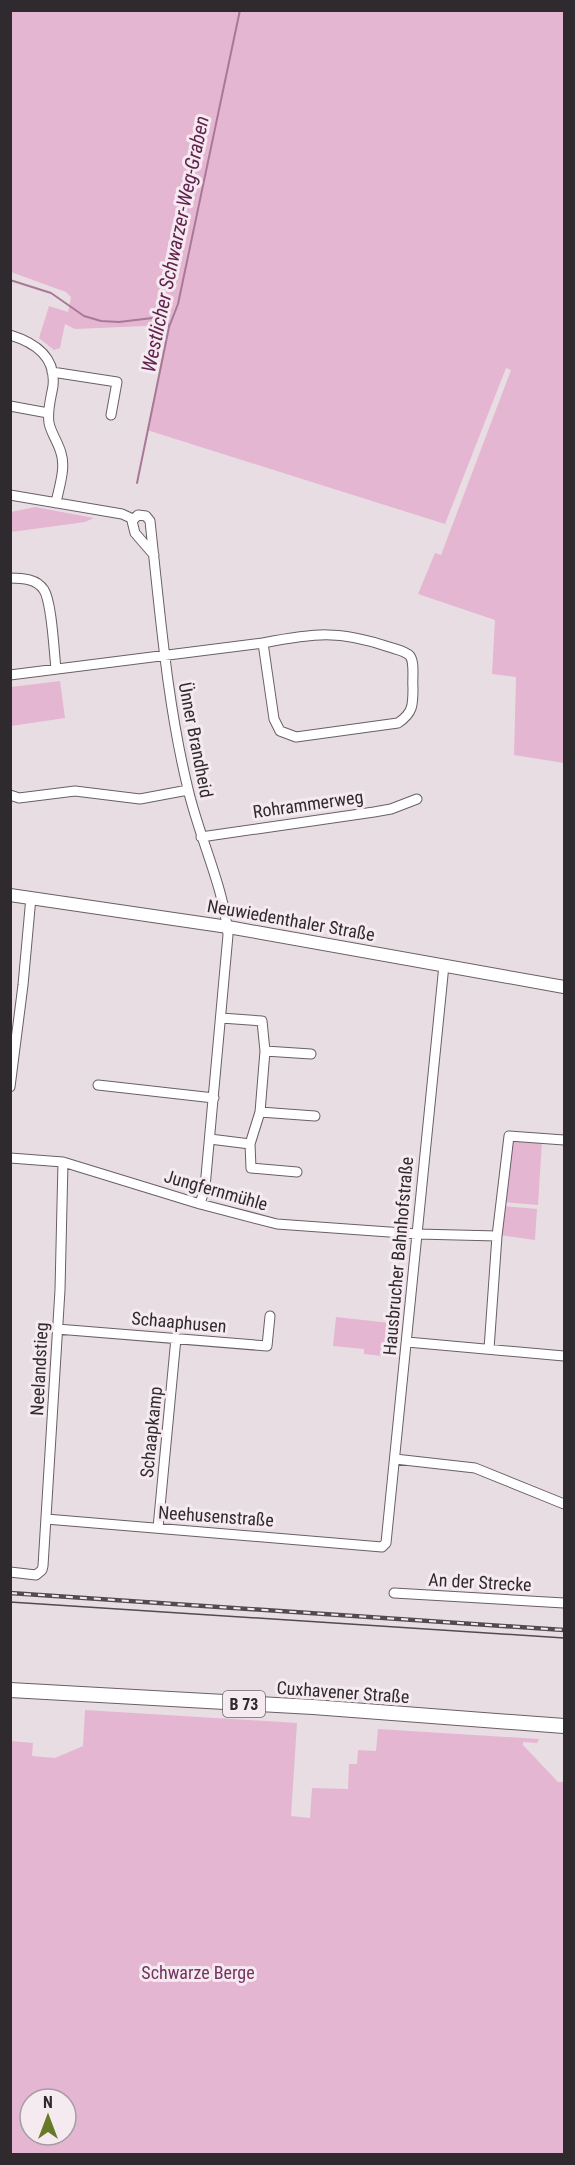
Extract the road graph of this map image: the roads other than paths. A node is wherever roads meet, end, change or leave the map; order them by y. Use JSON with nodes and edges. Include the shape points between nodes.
{"nodes":[{"id":1,"x":10,"y":335,"type":"edge"},
{"id":2,"x":52,"y":372,"type":"junction"},
{"id":3,"x":10,"y":406,"type":"edge"},
{"id":4,"x":48,"y":413,"type":"junction"},
{"id":5,"x":111,"y":415,"type":"dead end"},
{"id":6,"x":10,"y":495,"type":"edge"},
{"id":7,"x":56,"y":503,"type":"junction"},
{"id":8,"x":133,"y":519,"type":"junction"},
{"id":9,"x":154,"y":555,"type":"junction"},
{"id":10,"x":10,"y":578,"type":"edge"},
{"id":11,"x":263,"y":643,"type":"junction"},
{"id":12,"x":165,"y":657,"type":"junction"},
{"id":13,"x":56,"y":669,"type":"junction"},
{"id":14,"x":10,"y":675,"type":"edge"},
{"id":15,"x":188,"y":790,"type":"junction"},
{"id":16,"x":10,"y":795,"type":"edge"},
{"id":17,"x":417,"y":799,"type":"dead end"},
{"id":18,"x":201,"y":837,"type":"junction"},
{"id":19,"x":10,"y":895,"type":"edge"},
{"id":20,"x":31,"y":897,"type":"junction"},
{"id":21,"x":228,"y":927,"type":"junction"},
{"id":22,"x":444,"y":966,"type":"junction"},
{"id":23,"x":564,"y":987,"type":"edge"},
{"id":24,"x":221,"y":1018,"type":"junction"},
{"id":25,"x":265,"y":1051,"type":"junction"},
{"id":26,"x":311,"y":1054,"type":"dead end"},
{"id":27,"x":98,"y":1085,"type":"dead end"},
{"id":28,"x":10,"y":1087,"type":"edge"},
{"id":29,"x":213,"y":1098,"type":"junction"},
{"id":30,"x":260,"y":1112,"type":"junction"},
{"id":31,"x":315,"y":1116,"type":"dead end"},
{"id":32,"x":210,"y":1139,"type":"junction"},
{"id":33,"x":564,"y":1140,"type":"edge"},
{"id":34,"x":250,"y":1144,"type":"junction"},
{"id":35,"x":10,"y":1158,"type":"edge"},
{"id":36,"x":63,"y":1162,"type":"junction"},
{"id":37,"x":297,"y":1172,"type":"dead end"},
{"id":38,"x":200,"y":1204,"type":"junction"},
{"id":39,"x":417,"y":1234,"type":"junction"},
{"id":40,"x":497,"y":1236,"type":"junction"},
{"id":41,"x":270,"y":1316,"type":"dead end"},
{"id":42,"x":57,"y":1329,"type":"junction"},
{"id":43,"x":176,"y":1338,"type":"junction"},
{"id":44,"x":407,"y":1342,"type":"junction"},
{"id":45,"x":489,"y":1348,"type":"junction"},
{"id":46,"x":564,"y":1356,"type":"edge"},
{"id":47,"x":395,"y":1459,"type":"junction"},
{"id":48,"x":564,"y":1504,"type":"edge"},
{"id":49,"x":46,"y":1520,"type":"junction"},
{"id":50,"x":158,"y":1528,"type":"junction"},
{"id":51,"x":382,"y":1547,"type":"joint"},
{"id":52,"x":10,"y":1572,"type":"edge"},
{"id":53,"x":394,"y":1593,"type":"dead end"},
{"id":54,"x":564,"y":1603,"type":"edge"},
{"id":55,"x":10,"y":1690,"type":"edge"},
{"id":56,"x":564,"y":1725,"type":"edge"}],
"edges":[{"from":1,"to":2,"type":"street","via":[[39,348]]},
{"from":2,"to":4,"type":"street"},
{"from":2,"to":5,"type":"street","via":[[117,382]]},
{"from":3,"to":4,"type":"street"},
{"from":4,"to":7,"type":"street","via":[[63,461]]},
{"from":6,"to":7,"type":"street"},
{"from":7,"to":8,"type":"street"},
{"from":8,"to":9,"type":"street","via":[[135,533]]},
{"from":8,"to":9,"type":"street","name":"Ünner Brandheid","via":[[144,515],[149,519]]},
{"from":9,"to":12,"type":"street","name":"Ünner Brandheid"},
{"from":10,"to":13,"type":"street","via":[[33,581],[44,590]]},
{"from":11,"to":11,"type":"street","via":[[339,634],[406,653],[411,660],[413,707],[399,723],[296,737],[280,731],[274,719]]},
{"from":11,"to":12,"type":"street"},
{"from":12,"to":13,"type":"street"},
{"from":12,"to":15,"type":"street","name":"Ünner Brandheid"},
{"from":13,"to":14,"type":"street"},
{"from":15,"to":16,"type":"street","via":[[140,799],[75,791],[19,798]]},
{"from":15,"to":18,"type":"street","name":"Ünner Brandheid"},
{"from":17,"to":18,"type":"street","name":"Rohrammerweg","via":[[374,812]]},
{"from":18,"to":21,"type":"street","name":"Ünner Brandheid"},
{"from":19,"to":20,"type":"street","name":"Neuwiedenthaler Straße"},
{"from":20,"to":21,"type":"street","name":"Neuwiedenthaler Straße"},
{"from":20,"to":28,"type":"street"},
{"from":21,"to":22,"type":"street","name":"Neuwiedenthaler Straße"},
{"from":21,"to":24,"type":"street","name":"Ünner Brandheid"},
{"from":22,"to":23,"type":"street","name":"Neuwiedenthaler Straße"},
{"from":22,"to":39,"type":"street","name":"Hausbrucher Bahnhofstraße"},
{"from":24,"to":25,"type":"street","via":[[262,1021]]},
{"from":24,"to":29,"type":"street","name":"Ünner Brandheid"},
{"from":25,"to":26,"type":"street"},
{"from":25,"to":30,"type":"street"},
{"from":27,"to":29,"type":"street"},
{"from":29,"to":32,"type":"street","name":"Ünner Brandheid"},
{"from":30,"to":31,"type":"street"},
{"from":30,"to":34,"type":"street"},
{"from":32,"to":34,"type":"street"},
{"from":32,"to":38,"type":"street","name":"Ünner Brandheid"},
{"from":33,"to":40,"type":"street","via":[[509,1136]]},
{"from":34,"to":37,"type":"street","via":[[251,1168]]},
{"from":35,"to":36,"type":"street","name":"Jungfernmühle"},
{"from":36,"to":38,"type":"street","name":"Jungfernmühle"},
{"from":36,"to":42,"type":"street","name":"Neelandstieg"},
{"from":38,"to":39,"type":"street","name":"Jungfernmühle","via":[[277,1224]]},
{"from":39,"to":40,"type":"street","name":"Jungfernmühle"},
{"from":39,"to":44,"type":"street","name":"Hausbrucher Bahnhofstraße"},
{"from":40,"to":45,"type":"street"},
{"from":41,"to":43,"type":"street","name":"Schaaphusen","via":[[267,1346]]},
{"from":42,"to":43,"type":"street","name":"Schaaphusen"},
{"from":42,"to":49,"type":"street","name":"Neelandstieg"},
{"from":43,"to":50,"type":"street","name":"Schaapkamp"},
{"from":44,"to":45,"type":"street"},
{"from":44,"to":47,"type":"street","name":"Hausbrucher Bahnhofstraße"},
{"from":45,"to":46,"type":"street"},
{"from":47,"to":48,"type":"street","via":[[475,1468]]},
{"from":47,"to":51,"type":"street","name":"Hausbrucher Bahnhofstraße","via":[[388,1540]]},
{"from":49,"to":50,"type":"street","name":"Neehusenstraße"},
{"from":49,"to":52,"type":"street","name":"Neelandstieg","via":[[42,1570],[36,1575]]},
{"from":50,"to":51,"type":"street","name":"Neehusenstraße"},
{"from":53,"to":54,"type":"street","name":"An der Strecke"},
{"from":55,"to":56,"type":"main road","name":"Cuxhavener Straße","number":"B 73"}]}
